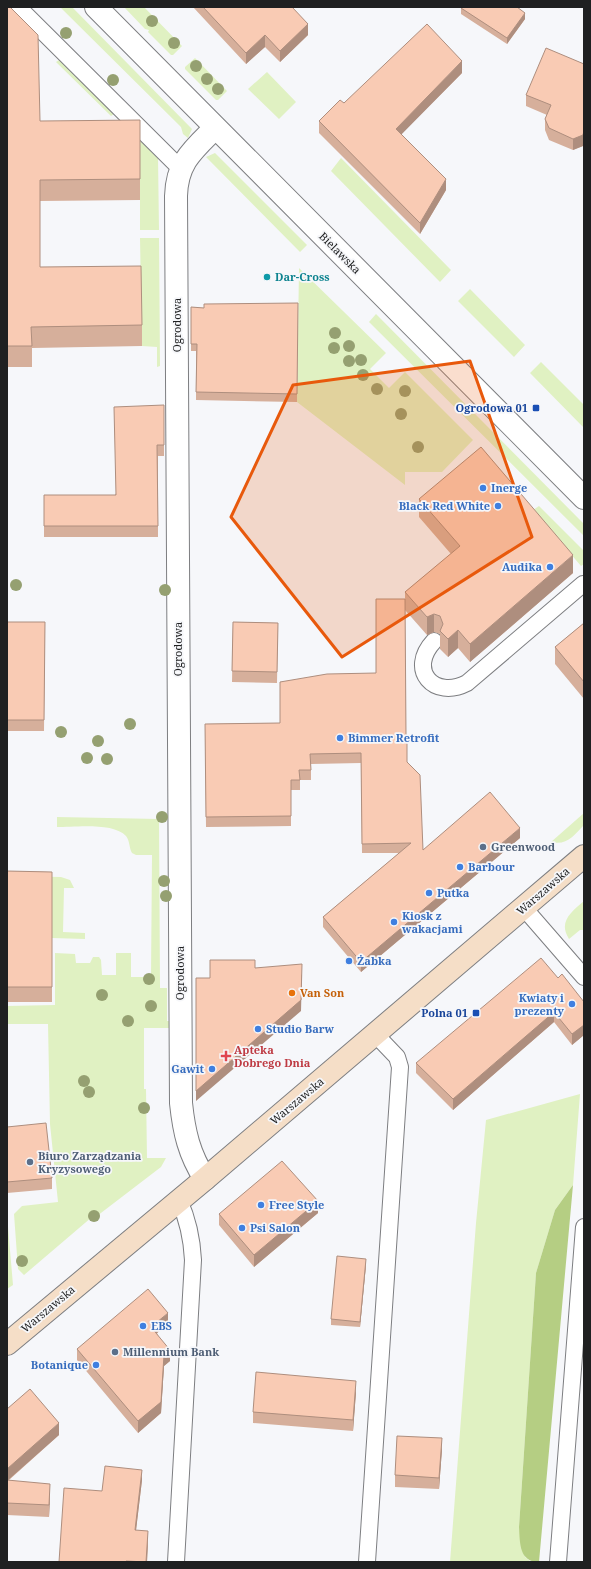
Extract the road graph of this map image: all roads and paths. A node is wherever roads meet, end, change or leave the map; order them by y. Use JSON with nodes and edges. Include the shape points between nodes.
{"nodes":[{"id":1,"x":18,"y":7,"type":"edge"},
{"id":2,"x":96,"y":7,"type":"edge"},
{"id":3,"x":216,"y":128,"type":"junction"},
{"id":4,"x":180,"y":169,"type":"junction"},
{"id":5,"x":584,"y":498,"type":"edge"},
{"id":6,"x":583,"y":584,"type":"dead end"},
{"id":7,"x":434,"y":641,"type":"dead end"},
{"id":8,"x":584,"y":856,"type":"edge"},
{"id":9,"x":524,"y":908,"type":"junction"},
{"id":10,"x":584,"y":977,"type":"edge"},
{"id":11,"x":375,"y":1034,"type":"junction"},
{"id":12,"x":206,"y":1179,"type":"junction"},
{"id":13,"x":179,"y":1200,"type":"junction"},
{"id":14,"x":584,"y":1227,"type":"edge"},
{"id":15,"x":7,"y":1344,"type":"edge"},
{"id":16,"x":176,"y":1562,"type":"edge"},
{"id":17,"x":367,"y":1562,"type":"edge"},
{"id":18,"x":558,"y":1562,"type":"edge"}],
"edges":[{"from":1,"to":4,"type":"lane"},
{"from":2,"to":3,"type":"street","name":"Bielawska"},
{"from":3,"to":4,"type":"street","name":"Ogrodowa","via":[[188,156]]},
{"from":3,"to":5,"type":"street","name":"Bielawska"},
{"from":4,"to":12,"type":"street","name":"Ogrodowa","via":[[176,196],[181,1103],[183,1125],[191,1155]]},
{"from":6,"to":7,"type":"lane","via":[[467,683],[459,687],[447,689],[436,685],[428,679],[423,670],[423,658],[427,648]]},
{"from":8,"to":9,"type":"main road","name":"Warszawska"},
{"from":9,"to":10,"type":"lane"},
{"from":9,"to":11,"type":"main road","name":"Warszawska"},
{"from":11,"to":12,"type":"main road","name":"Warszawska"},
{"from":11,"to":17,"type":"lane","via":[[397,1058],[400,1067]]},
{"from":12,"to":13,"type":"main road","name":"Warszawska"},
{"from":13,"to":15,"type":"main road","name":"Warszawska"},
{"from":13,"to":16,"type":"lane","via":[[188,1223],[193,1260]]},
{"from":14,"to":18,"type":"lane"}]}
